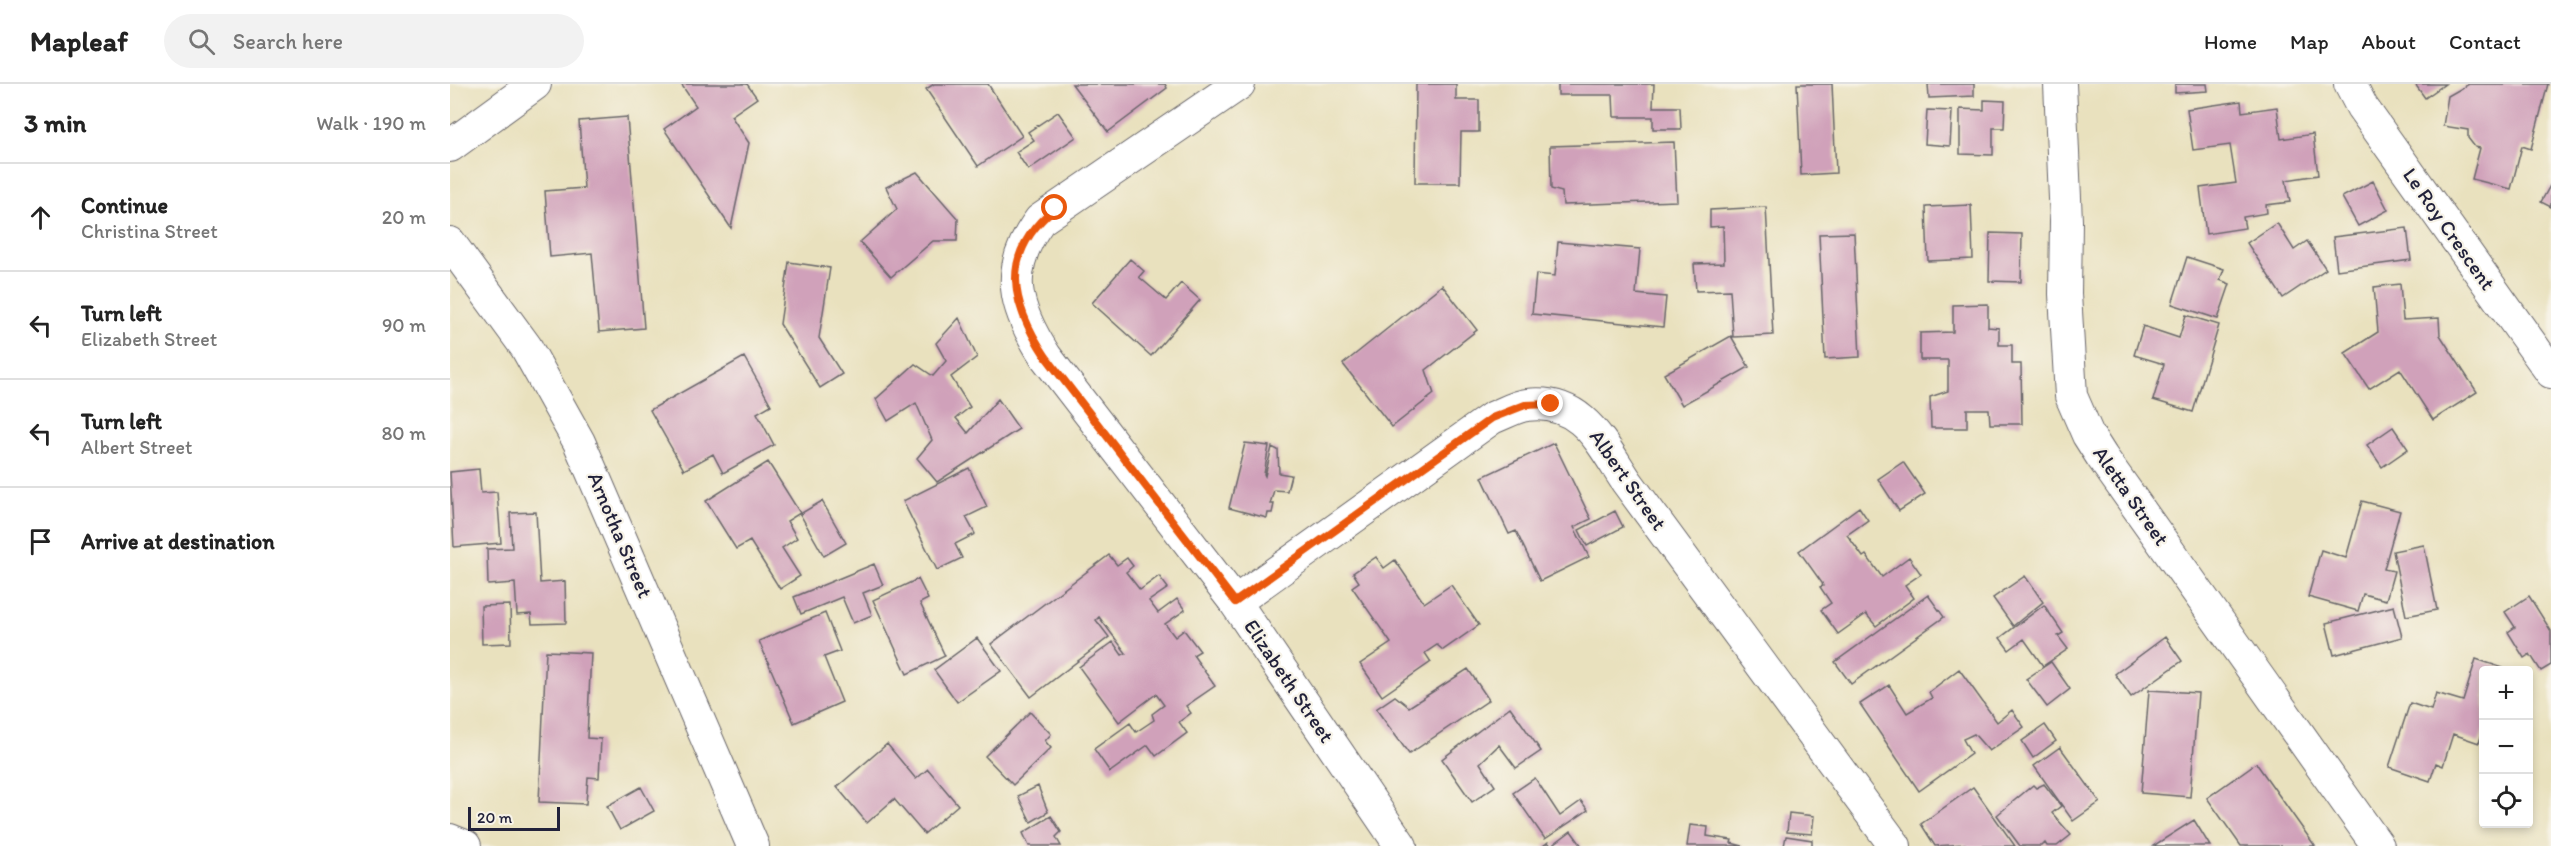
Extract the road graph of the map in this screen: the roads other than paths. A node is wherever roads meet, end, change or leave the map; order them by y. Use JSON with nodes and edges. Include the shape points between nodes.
{"nodes":[{"id":1,"x":535,"y":84,"type":"edge"},
{"id":2,"x":1239,"y":84,"type":"edge"},
{"id":3,"x":2061,"y":84,"type":"edge"},
{"id":4,"x":2350,"y":84,"type":"edge"},
{"id":5,"x":450,"y":146,"type":"edge"},
{"id":6,"x":450,"y":243,"type":"edge"},
{"id":7,"x":2551,"y":372,"type":"edge"},
{"id":8,"x":1235,"y":602,"type":"junction"},
{"id":9,"x":450,"y":840,"type":"edge"},
{"id":10,"x":465,"y":846,"type":"edge"},
{"id":11,"x":753,"y":846,"type":"edge"},
{"id":12,"x":1401,"y":846,"type":"edge"},
{"id":13,"x":1895,"y":846,"type":"edge"},
{"id":14,"x":2378,"y":846,"type":"edge"}],
"edges":[{"from":1,"to":5,"type":"street"},
{"from":2,"to":8,"type":"street","name":"Elizabeth Street","via":[[1040,220],[1024,246],[1016,283],[1029,332],[1046,357]]},
{"from":3,"to":14,"type":"street","name":"Aletta Street","via":[[2071,396],[2102,457]]},
{"from":4,"to":7,"type":"street","name":"Le Roy Crescent"},
{"from":6,"to":11,"type":"street","name":"Arnotha Street","via":[[526,347],[579,442]]},
{"from":8,"to":12,"type":"street","name":"Elizabeth Street"},
{"from":8,"to":13,"type":"street","name":"Albert Street","via":[[1492,418],[1525,405],[1551,404],[1570,411],[1587,422]]},
{"from":9,"to":10,"type":"street"}]}
